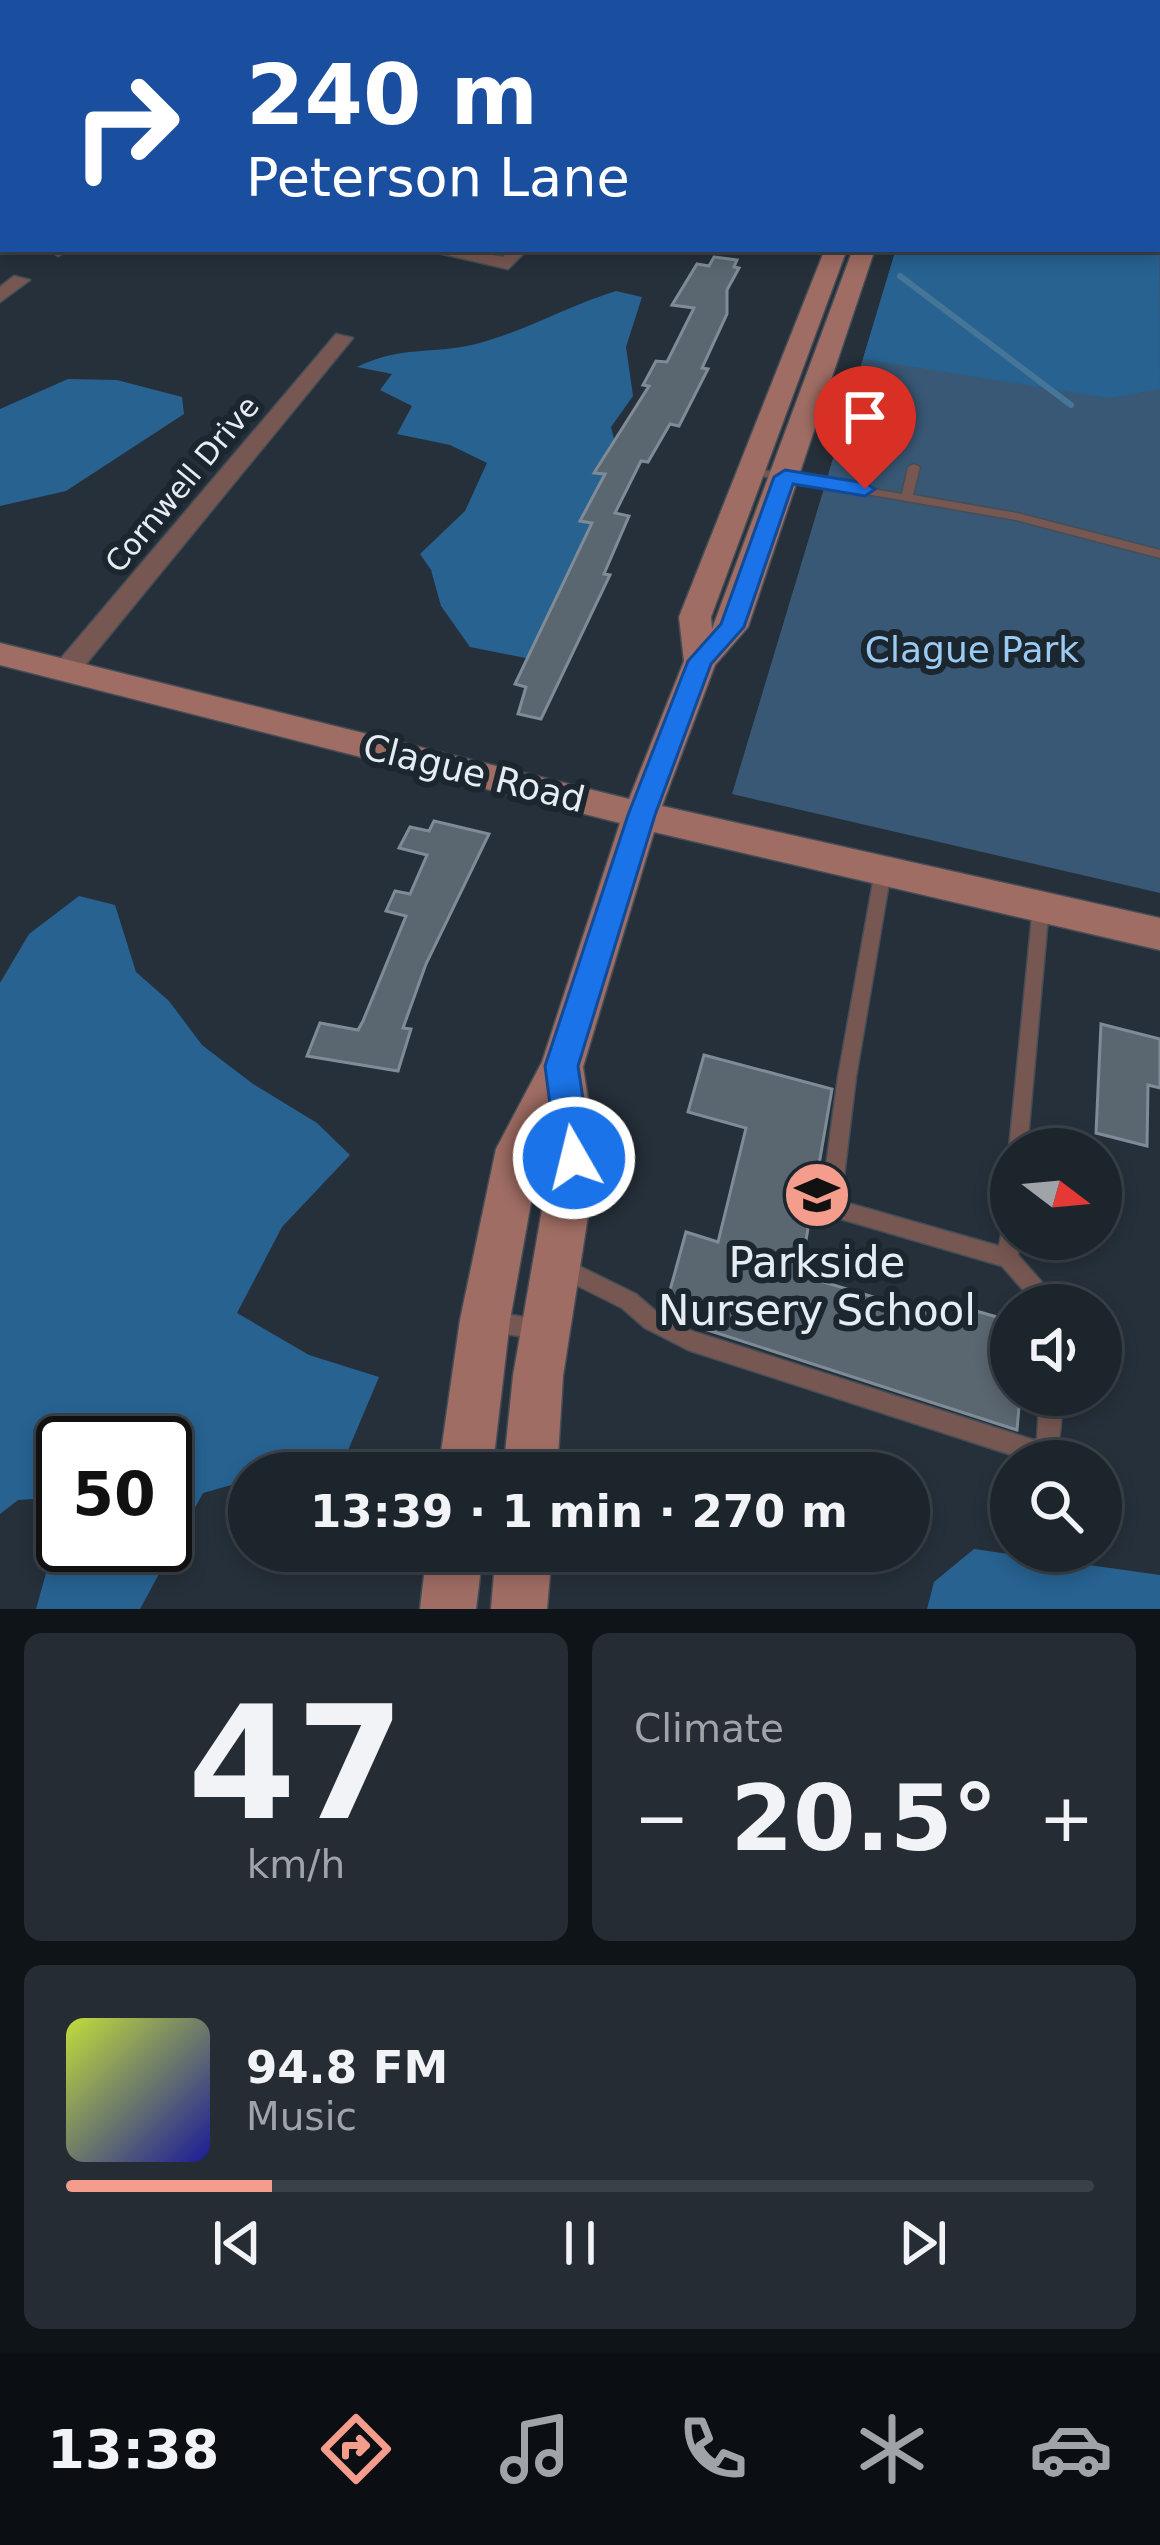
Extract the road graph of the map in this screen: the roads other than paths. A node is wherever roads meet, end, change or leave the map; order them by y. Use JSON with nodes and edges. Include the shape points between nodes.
{"nodes":[{"id":1,"x":447,"y":252,"type":"edge"},
{"id":2,"x":517,"y":252,"type":"edge"},
{"id":3,"x":835,"y":252,"type":"edge"},
{"id":4,"x":863,"y":252,"type":"edge"},
{"id":5,"x":21,"y":280,"type":"dead end"},
{"id":6,"x":0,"y":296,"type":"edge"},
{"id":7,"x":343,"y":338,"type":"dead end"},
{"id":8,"x":914,"y":467,"type":"dead end"},
{"id":9,"x":751,"y":471,"type":"junction"},
{"id":10,"x":785,"y":477,"type":"junction"},
{"id":11,"x":908,"y":496,"type":"junction"},
{"id":12,"x":1160,"y":554,"type":"edge"},
{"id":13,"x":0,"y":654,"type":"edge"},
{"id":14,"x":700,"y":661,"type":"junction"},
{"id":15,"x":67,"y":669,"type":"junction"},
{"id":16,"x":641,"y":815,"type":"junction"},
{"id":17,"x":884,"y":871,"type":"junction"},
{"id":18,"x":1041,"y":906,"type":"junction"},
{"id":19,"x":1160,"y":934,"type":"edge"},
{"id":20,"x":562,"y":1066,"type":"junction"},
{"id":21,"x":1020,"y":1128,"type":"edge"},
{"id":22,"x":990,"y":1253,"type":"edge"},
{"id":23,"x":1010,"y":1260,"type":"edge"},
{"id":24,"x":555,"y":1264,"type":"junction"},
{"id":25,"x":1030,"y":1284,"type":"edge"},
{"id":26,"x":485,"y":1320,"type":"junction"},
{"id":27,"x":545,"y":1331,"type":"junction"},
{"id":28,"x":1049,"y":1416,"type":"edge"},
{"id":29,"x":468,"y":1452,"type":"edge"},
{"id":30,"x":532,"y":1452,"type":"edge"},
{"id":31,"x":452,"y":1572,"type":"edge"},
{"id":32,"x":522,"y":1572,"type":"edge"},
{"id":33,"x":448,"y":1609,"type":"edge"},
{"id":34,"x":519,"y":1609,"type":"edge"}],
"edges":[{"from":1,"to":2,"type":"street","via":[[508,263]]},
{"from":3,"to":9,"type":"main road"},
{"from":4,"to":10,"type":"main road"},
{"from":5,"to":6,"type":"street"},
{"from":7,"to":15,"type":"street","name":"Cornwell Drive"},
{"from":8,"to":11,"type":"lane"},
{"from":9,"to":10,"type":"lane"},
{"from":9,"to":14,"type":"main road","via":[[695,617]]},
{"from":10,"to":11,"type":"lane"},
{"from":10,"to":14,"type":"main road","via":[[732,627]]},
{"from":11,"to":12,"type":"lane"},
{"from":13,"to":15,"type":"main road","name":"Clague Road"},
{"from":14,"to":16,"type":"main road"},
{"from":15,"to":16,"type":"main road","name":"Clague Road"},
{"from":16,"to":17,"type":"main road","name":"Clague Road"},
{"from":16,"to":20,"type":"main road"},
{"from":17,"to":18,"type":"main road","name":"Clague Road"},
{"from":17,"to":22,"type":"lane","via":[[833,1208]]},
{"from":18,"to":19,"type":"main road","name":"Clague Road"},
{"from":18,"to":21,"type":"lane"},
{"from":20,"to":24,"type":"main road","via":[[574,1158]]},
{"from":20,"to":26,"type":"main road","via":[[518,1149]]},
{"from":23,"to":25,"type":"lane"},
{"from":24,"to":27,"type":"main road"},
{"from":24,"to":28,"type":"lane","via":[[688,1340],[1036,1452],[1047,1445]]},
{"from":26,"to":27,"type":"lane"},
{"from":26,"to":29,"type":"main road"},
{"from":27,"to":30,"type":"main road"},
{"from":31,"to":33,"type":"main road"},
{"from":32,"to":34,"type":"main road"}]}
